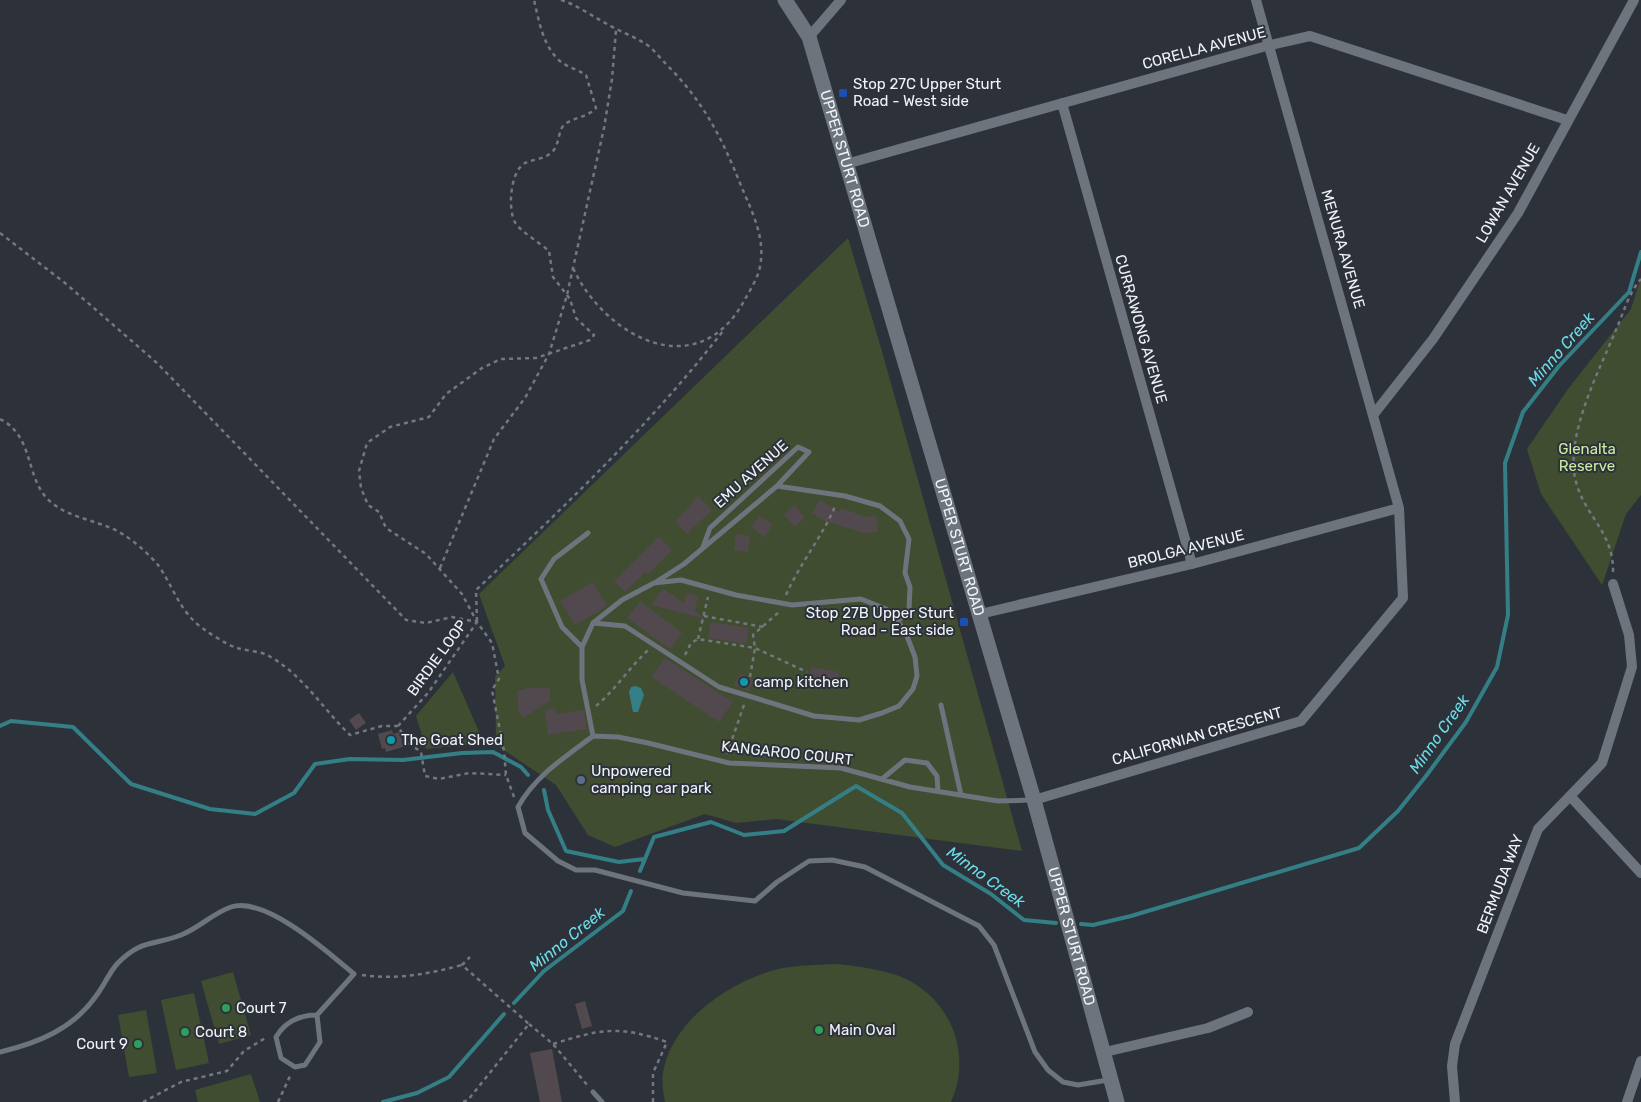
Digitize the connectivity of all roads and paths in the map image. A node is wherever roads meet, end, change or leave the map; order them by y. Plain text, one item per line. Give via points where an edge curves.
1 (534, 0) edge
2 (560, 0) edge
3 (785, 0) edge
4 (841, 0) edge
5 (1256, 0) edge
6 (1634, 0) edge
7 (616, 29) junction
8 (809, 37) junction
9 (1270, 45) junction
10 (1062, 103) junction
11 (1567, 120) junction
12 (846, 164) junction
13 (0, 233) edge
14 (573, 268) junction
15 (1641, 279) edge
16 (567, 295) junction
17 (726, 328) junction
18 (549, 354) junction
19 (1374, 414) junction
20 (0, 419) edge
21 (777, 486) junction
22 (839, 495) junction
23 (1399, 508) junction
24 (588, 533) dead end
25 (703, 547) junction
26 (1192, 564) junction
27 (440, 568) junction
28 (654, 583) junction
29 (1613, 584) joint
30 (710, 588) junction
31 (783, 603) junction
32 (980, 614) junction
33 (704, 616) junction
34 (898, 621) junction
35 (476, 622) junction
36 (593, 623) junction
37 (763, 627) junction
38 (698, 639) junction
39 (652, 645) junction
40 (582, 647) junction
41 (756, 648) junction
42 (681, 664) junction
43 (807, 672) dead end
44 (750, 677) dead end
45 (747, 696) junction
46 (941, 706) dead end
47 (588, 713) junction
48 (398, 726) junction
49 (593, 736) junction
50 (724, 762) junction
51 (506, 775) junction
52 (882, 779) junction
53 (938, 791) junction
54 (961, 795) junction
55 (1570, 797) junction
56 (1034, 800) junction
57 (518, 807) junction
58 (1641, 873) edge
59 (470, 957) dead end
60 (462, 965) junction
61 (354, 974) junction
62 (1248, 1012) dead end
63 (317, 1015) junction
64 (529, 1024) junction
65 (283, 1027) junction
66 (552, 1044) junction
67 (0, 1052) edge
68 (1105, 1052) junction
69 (1641, 1060) edge
70 (294, 1067) junction
71 (1111, 1080) junction
72 (592, 1092) joint
73 (143, 1102) edge
74 (278, 1102) edge
75 (463, 1102) edge
76 (602, 1102) edge
77 (653, 1102) edge
78 (1117, 1102) edge
79 (1455, 1102) edge
80 (1627, 1102) edge

1 - 16 path, BIRDIE LOOP via 539,27 554,54 562,63 586,75 596,108 591,114 566,123 552,152 524,164 513,183 510,197 516,224 549,251 553,277
2 - 7 path
3 - 8 main road, UPPER STURT ROAD
4 - 8 street
5 - 9 street, MENURA AVENUE
6 - 11 street, LOWAN AVENUE
7 - 14 path via 604,128
7 - 17 path via 646,43 699,101 729,155 759,228 762,252 759,272
8 - 12 main road, UPPER STURT ROAD
9 - 10 street, CORELLA AVENUE
9 - 11 street, CORELLA AVENUE via 1310,36
9 - 19 street, MENURA AVENUE
10 - 12 street, CORELLA AVENUE
10 - 26 street, CURRAWONG AVENUE
11 - 19 street, LOWAN AVENUE via 1518,213 1433,339
12 - 32 main road, UPPER STURT ROAD
13 - 35 path via 65,283 156,363 406,620 426,623 452,617
14 - 16 path
14 - 17 path via 582,287 614,322 649,343 666,347 686,345 705,341
15 - 29 path via 1629,299 1592,387 1573,458 1576,483 1606,536 1613,558
16 - 18 path
16 - 18 path, BIRDIE LOOP via 576,318 594,335 590,340
17 - 35 path via 684,382 476,590
18 - 27 path via 525,398 494,439
18 - 27 path, BIRDIE LOOP via 536,358 501,359 482,368 446,394 430,417 390,428 367,443 359,471 368,505 379,512 391,531 426,554
19 - 23 street, MENURA AVENUE
20 - 48 path via 18,435 30,455 36,485 51,503 124,535 157,564 195,623 234,647 268,655 289,670 350,735 382,726
21 - 22 lane
21 - 25 lane, EMU AVENUE
21 - 25 lane, EMU AVENUE via 809,452 798,447 770,471 710,528
22 - 31 path
22 - 34 lane via 880,506 900,521 909,539 905,573 910,588 909,610
23 - 26 street, BROLGA AVENUE
23 - 56 street, CALIFORNIAN CRESCENT via 1403,598 1301,721
24 - 40 lane via 554,559 541,579 562,627
25 - 28 lane, EMU AVENUE
26 - 32 street, BROLGA AVENUE
27 - 35 path, BIRDIE LOOP via 462,594
28 - 30 lane via 681,580
28 - 36 lane, EMU AVENUE via 622,600
29 - 55 street, BERMUDA WAY via 1629,636 1632,667 1602,763
30 - 31 lane
30 - 33 path
31 - 34 lane via 860,600 886,609
31 - 37 path via 778,615
32 - 56 main road, UPPER STURT ROAD
33 - 37 path
33 - 38 path
34 - 45 lane via 915,656 917,676 914,689 899,706 859,720 814,716
35 - 48 path, BIRDIE LOOP via 428,693
35 - 51 path via 492,644 498,679 492,690
36 - 39 lane via 625,626
36 - 40 lane
37 - 41 path via 753,635
38 - 41 path
38 - 42 path via 691,643
39 - 42 lane
39 - 47 path
40 - 47 lane via 582,680
41 - 43 path
41 - 44 path
42 - 45 lane via 719,687
45 - 50 path
46 - 54 lane
47 - 49 lane
48 - 51 path via 407,742 421,752 425,776 439,779 469,773
49 - 50 lane, KANGAROO COURT via 625,738
49 - 57 lane via 551,767 526,793
50 - 52 lane, KANGAROO COURT via 842,768
51 - 57 path
52 - 53 lane, KANGAROO COURT
52 - 53 lane via 905,760 927,764 937,776
53 - 54 lane, KANGAROO COURT
54 - 56 lane, KANGAROO COURT via 1009,801
55 - 58 street
55 - 79 street, BERMUDA WAY via 1538,829 1455,1044 1452,1066
56 - 68 main road, UPPER STURT ROAD
57 - 71 lane via 525,832 558,861 576,870 595,870 684,893 755,901 809,861 832,860 865,867 979,926 994,945 1035,1052 1048,1070 1063,1082 1078,1085
59 - 60 path
60 - 61 path via 412,977 386,979
60 - 64 path
61 - 63 lane
61 - 67 lane via 323,947 279,917 258,908 232,907 180,936 137,946 116,965 96,997 76,1020 50,1036
62 - 68 street via 1208,1028
63 - 65 lane via 304,1015
63 - 70 lane via 320,1042 305,1065
64 - 66 path
64 - 75 path via 468,1100
65 - 70 lane via 276,1037 280,1058
65 - 73 path via 244,1051 227,1070 181,1082
66 - 72 path
66 - 77 path via 611,1029 637,1032 666,1042 653,1073
68 - 71 main road, UPPER STURT ROAD
69 - 80 street
70 - 74 path
71 - 78 main road, UPPER STURT ROAD
72 - 76 lane

